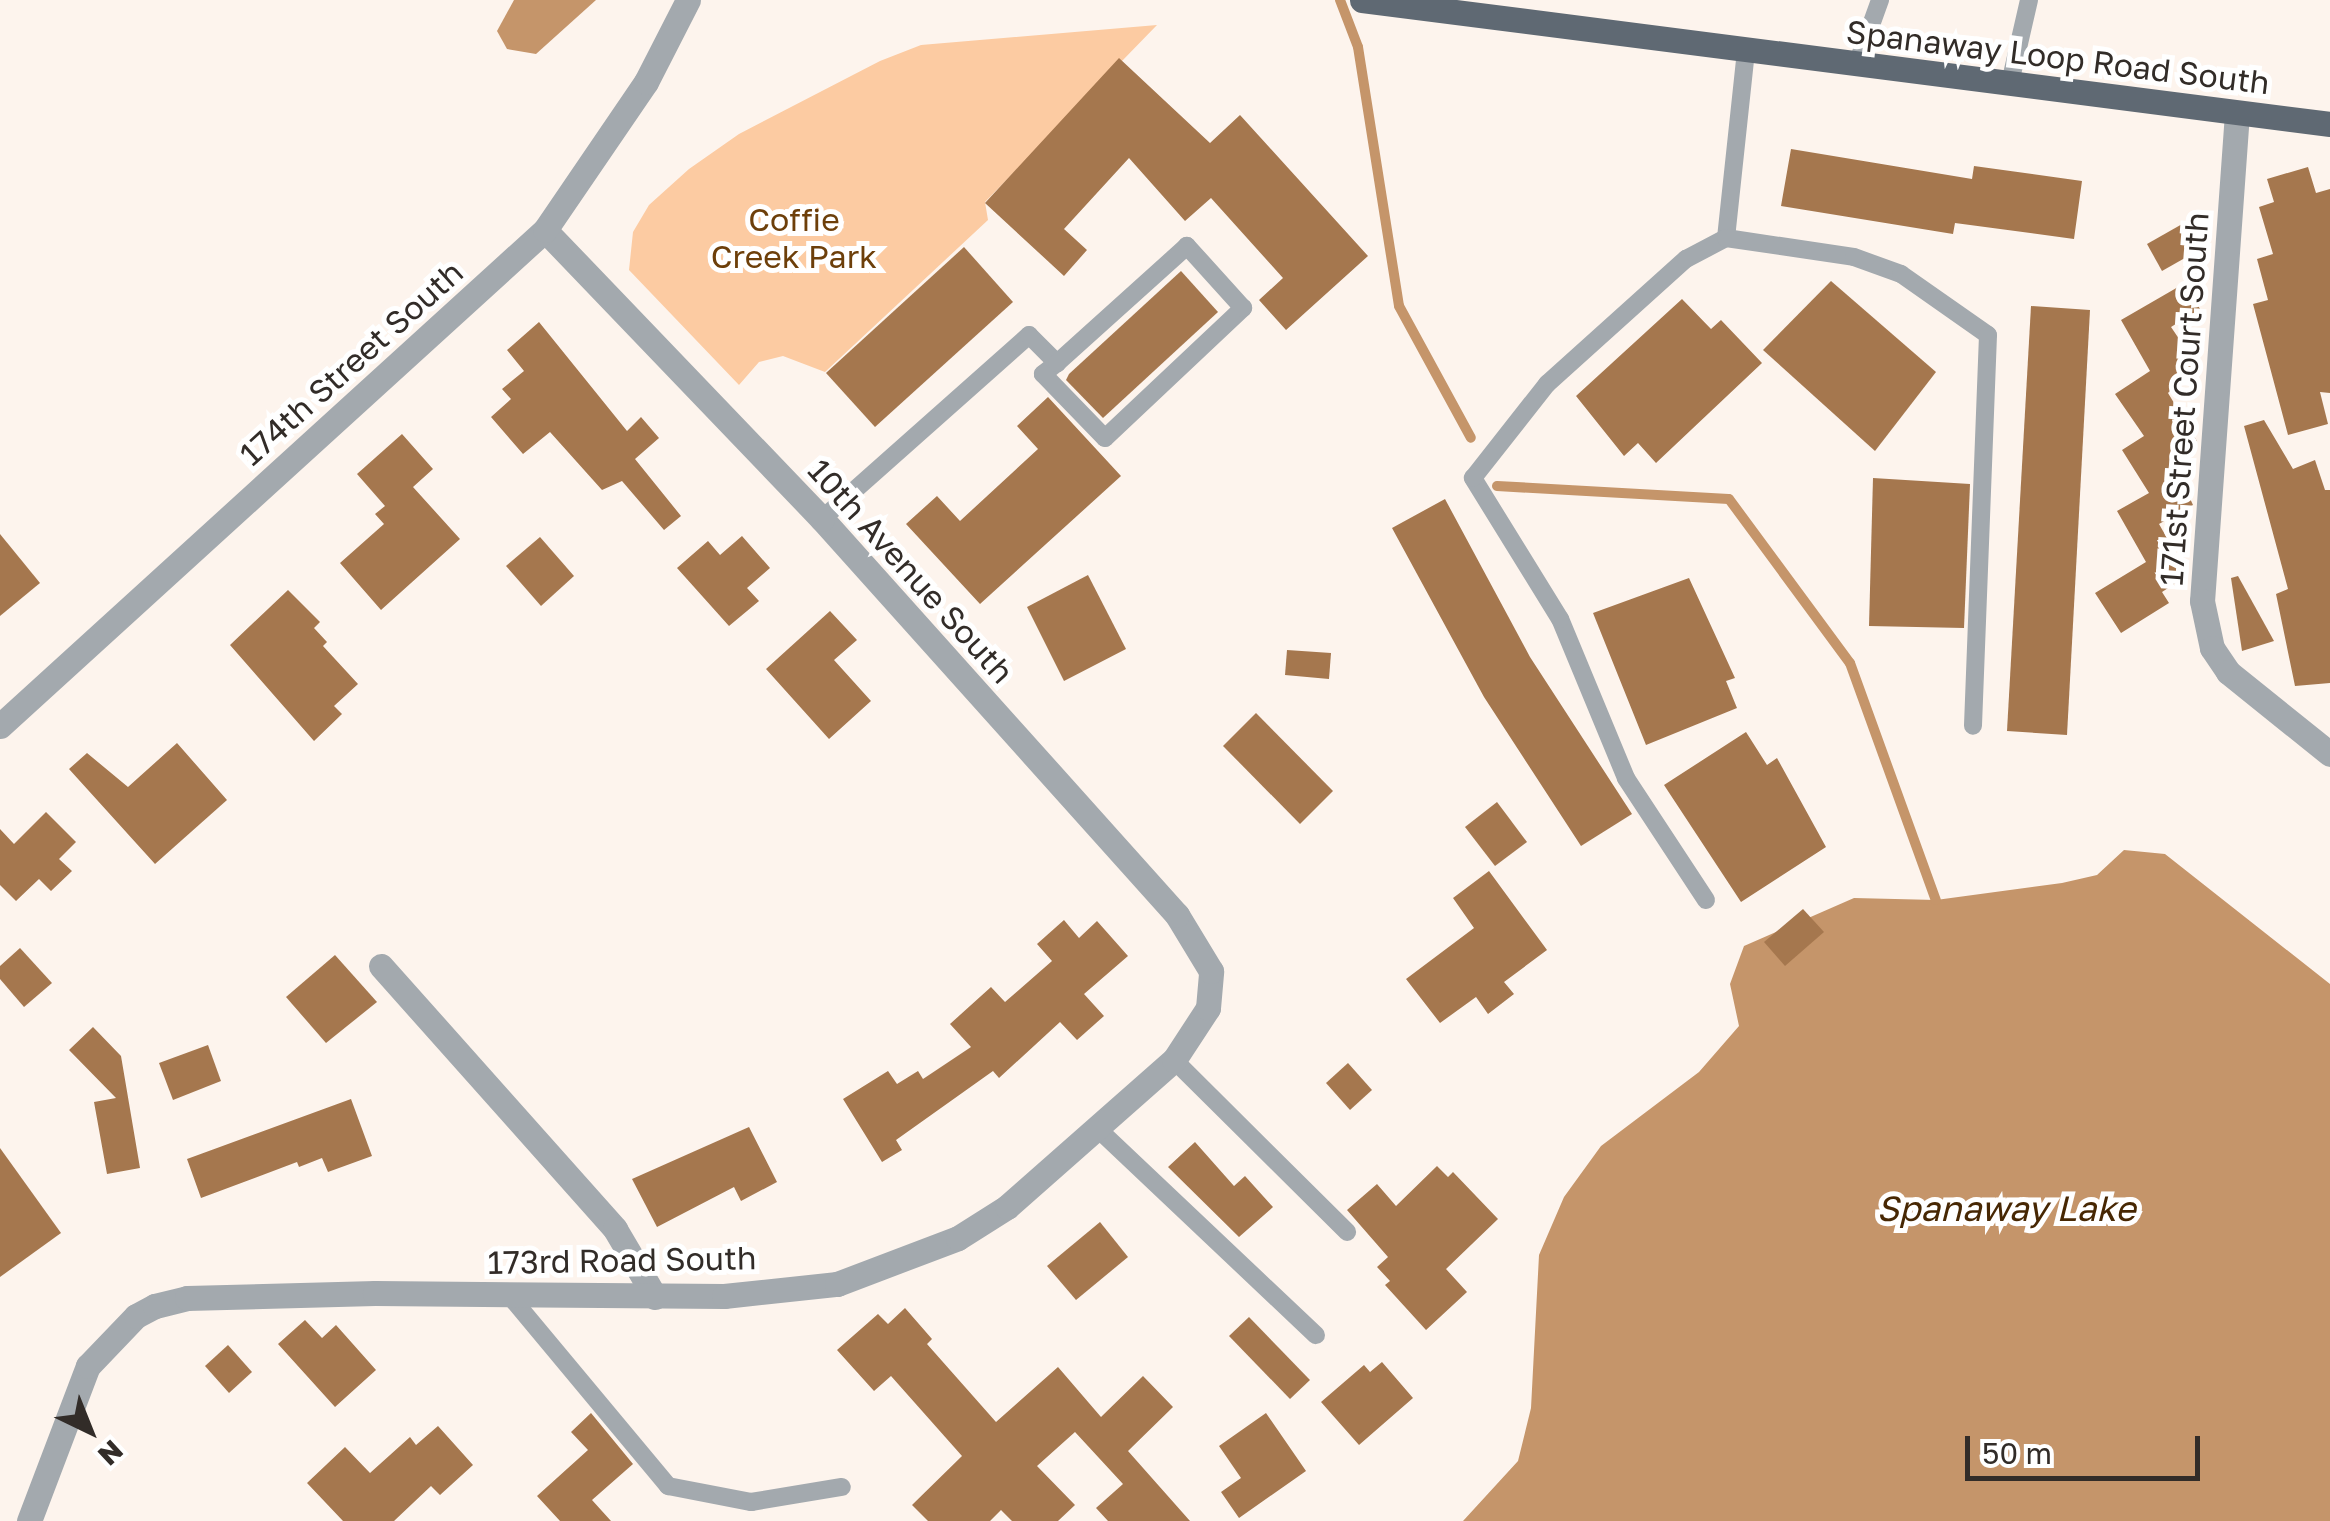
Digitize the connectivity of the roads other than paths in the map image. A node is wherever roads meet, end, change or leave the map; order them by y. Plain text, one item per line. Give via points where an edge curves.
1 (688, 0) edge
2 (1362, 0) edge
3 (1880, 0) edge
4 (2029, 0) edge
5 (1746, 52) junction
6 (1857, 64) junction
7 (2010, 83) junction
8 (2236, 112) junction
9 (2330, 124) edge
10 (545, 230) junction
11 (1726, 238) junction
12 (1057, 363) junction
13 (822, 519) junction
14 (0, 726) edge
15 (1972, 726) dead end
16 (2330, 754) edge
17 (1706, 900) dead end
18 (381, 966) dead end
19 (1211, 971) joint
20 (1174, 1060) junction
21 (1098, 1129) junction
22 (1346, 1232) dead end
23 (508, 1295) junction
24 (655, 1297) junction
25 (1316, 1335) dead end
26 (842, 1487) dead end
27 (29, 1521) edge

1 - 10 street, 174th Street South via 646,82
2 - 5 main road, Spanaway Loop Road South
3 - 6 lane
4 - 7 lane
5 - 6 main road, Spanaway Loop Road South
5 - 11 lane
6 - 7 main road, Spanaway Loop Road South
7 - 8 main road, Spanaway Loop Road South
8 - 9 main road, Spanaway Loop Road South
8 - 16 street, 171st Street Court South via 2202,601 2212,648 2228,672
10 - 13 street, 10th Avenue South
10 - 14 street, 174th Street South
11 - 15 lane via 1798,244 1870,262 1901,274 1988,334
11 - 17 lane via 1686,258 1608,325 1547,384 1473,478 1560,619 1626,778
12 - 12 lane via 1043,374 1105,438 1243,308 1187,246
12 - 13 lane via 1029,334
13 - 19 street, 10th Avenue South via 1176,914
18 - 24 street via 615,1229
19 - 20 street, 173rd Road South via 1208,1008
20 - 21 street, 173rd Road South
20 - 22 lane
21 - 24 street, 173rd Road South via 1007,1207 904,1262 837,1284
21 - 25 lane
23 - 24 street, 173rd Road South
23 - 26 lane via 668,1486 750,1502
23 - 27 street, 173rd Road South via 187,1298 155,1306 136,1316 88,1366

